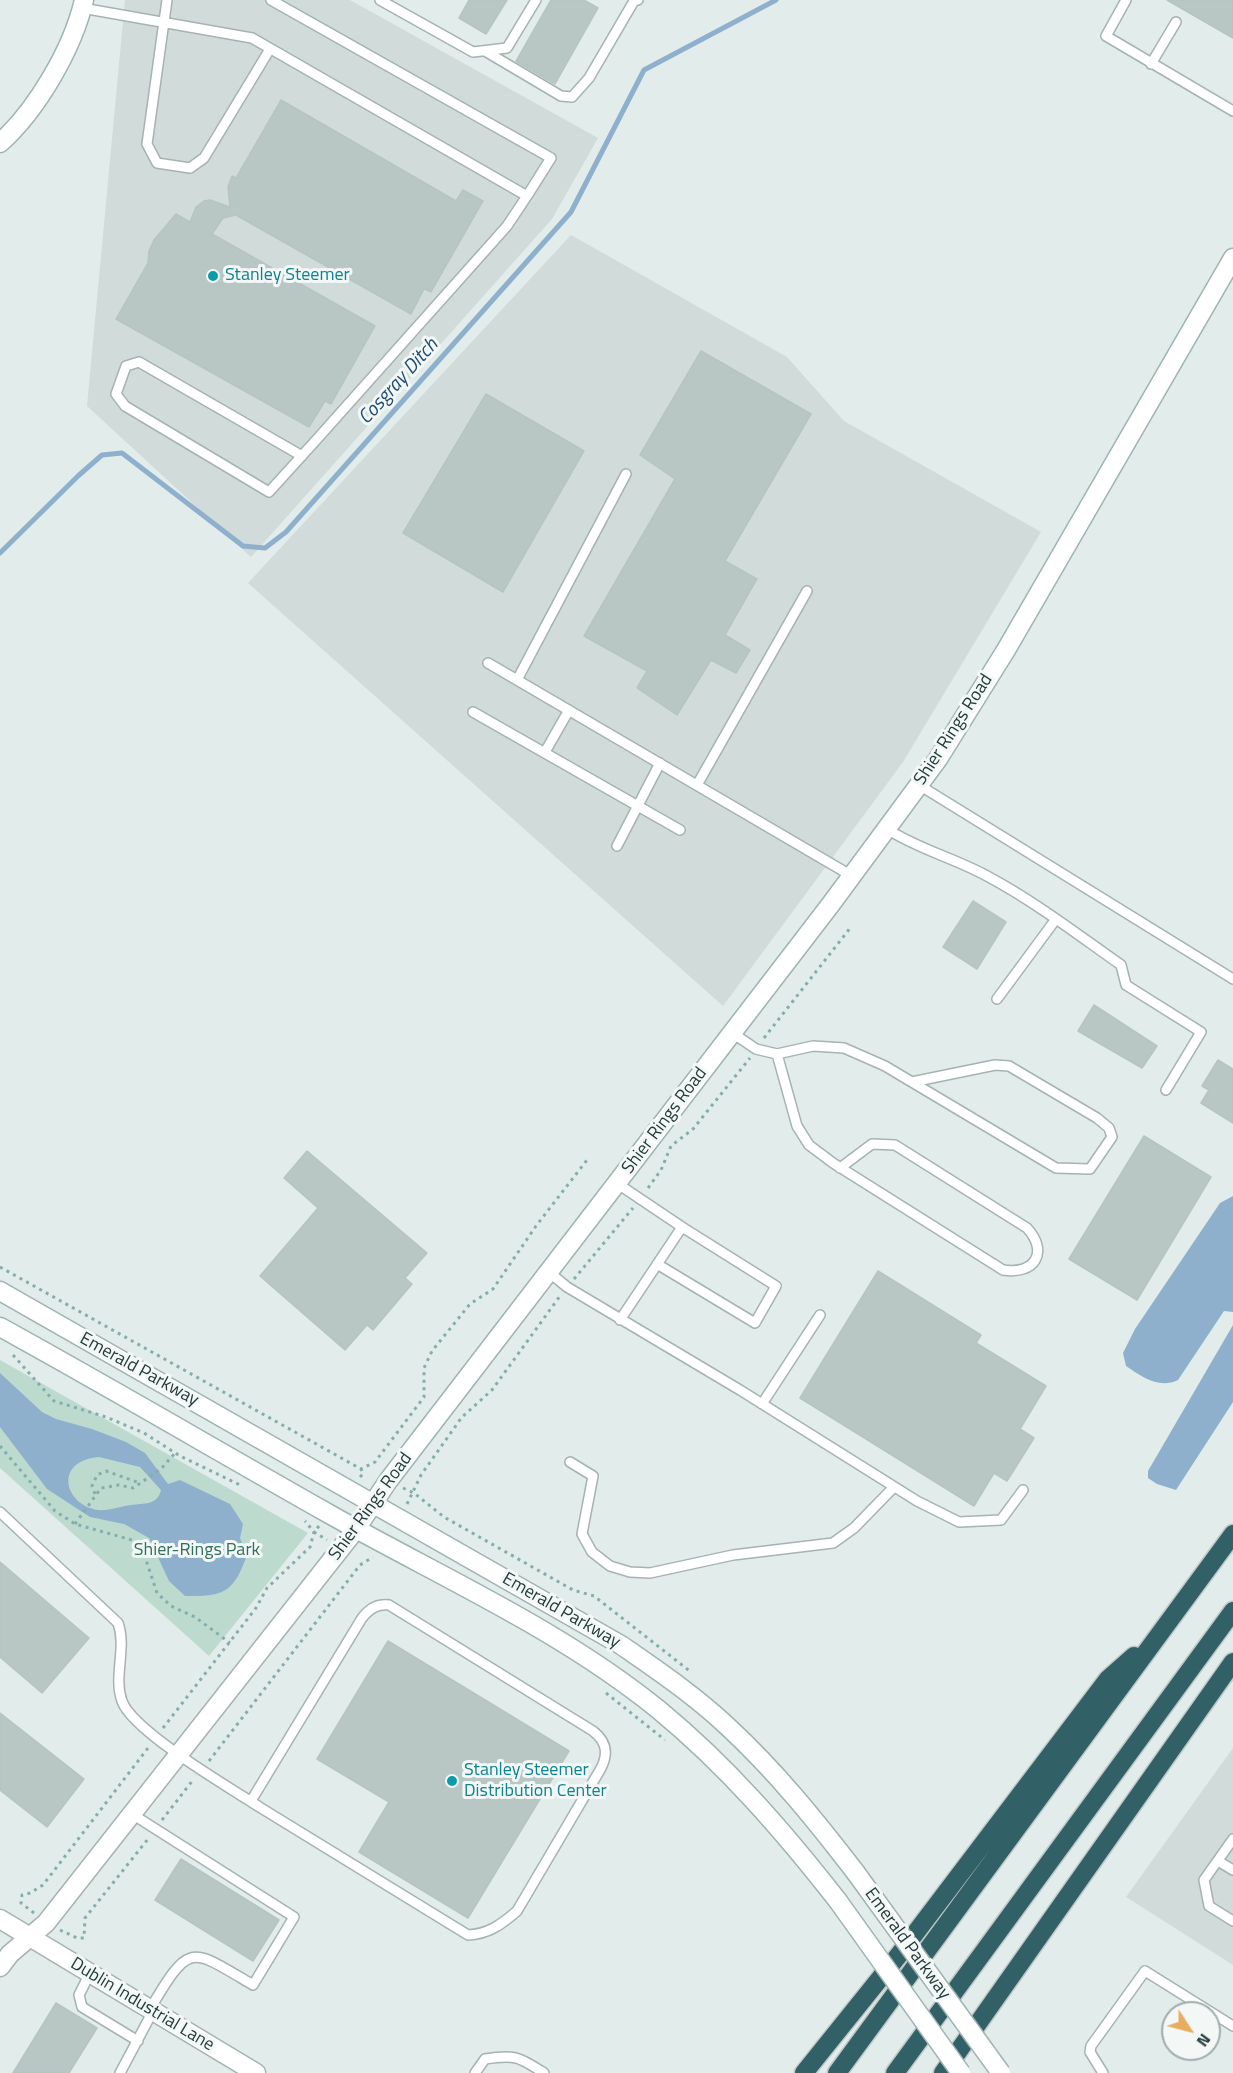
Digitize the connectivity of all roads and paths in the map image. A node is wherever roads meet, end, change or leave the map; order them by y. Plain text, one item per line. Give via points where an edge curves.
1 (167, 0) edge
2 (271, 0) edge
3 (380, 0) edge
4 (536, 0) edge
5 (635, 0) edge
6 (1126, 0) edge
7 (83, 4) edge
8 (162, 22) junction
9 (1176, 22) dead end
10 (270, 48) junction
11 (485, 51) junction
12 (1151, 64) junction
13 (1233, 111) edge
14 (0, 143) edge
15 (527, 195) junction
16 (1233, 258) edge
17 (302, 456) junction
18 (626, 474) dead end
19 (807, 591) dead end
20 (488, 663) dead end
21 (517, 680) junction
22 (569, 710) junction
23 (473, 712) dead end
24 (545, 752) junction
25 (660, 763) junction
26 (697, 785) junction
27 (919, 785) junction
28 (638, 805) junction
29 (887, 829) junction
30 (680, 831) dead end
31 (617, 846) dead end
32 (852, 876) junction
33 (1056, 919) junction
34 (1233, 979) edge
35 (996, 999) dead end
36 (731, 1032) junction
37 (777, 1054) junction
38 (912, 1082) junction
39 (1166, 1090) dead end
40 (587, 1161) dead end
41 (840, 1168) junction
42 (618, 1184) junction
43 (682, 1227) junction
44 (657, 1264) junction
45 (0, 1267) edge
46 (549, 1273) junction
47 (0, 1291) edge
48 (819, 1315) dead end
49 (620, 1320) junction
50 (0, 1327) edge
51 (11, 1353) dead end
52 (762, 1404) junction
53 (0, 1446) edge
54 (176, 1453) junction
55 (570, 1462) dead end
56 (140, 1483) junction
57 (894, 1487) junction
58 (250, 1490) dead end
59 (1023, 1490) dead end
60 (95, 1494) junction
61 (373, 1502) junction
62 (0, 1512) edge
63 (299, 1514) dead end
64 (75, 1524) junction
65 (356, 1529) junction
66 (1233, 1534) edge
67 (381, 1561) dead end
68 (1233, 1611) edge
69 (1160, 1633) junction
70 (230, 1643) junction
71 (1233, 1662) edge
72 (605, 1693) dead end
73 (157, 1737) junction
74 (670, 1744) dead end
75 (179, 1754) junction
76 (202, 1769) junction
77 (251, 1801) junction
78 (132, 1814) junction
79 (155, 1829) junction
80 (1233, 1839) edge
81 (1218, 1861) junction
82 (1233, 1870) edge
83 (21, 1903) dead end
84 (0, 1918) edge
85 (1233, 1921) edge
86 (29, 1936) junction
87 (84, 1938) dead end
88 (0, 1967) edge
89 (90, 1973) junction
90 (152, 2010) junction
91 (1233, 2026) edge
92 (138, 2041) junction
93 (235, 2068) edge
94 (120, 2073) edge
95 (256, 2073) edge
96 (475, 2073) edge
97 (544, 2073) edge
98 (804, 2073) edge
99 (837, 2073) edge
100 (895, 2073) edge
101 (943, 2073) edge
102 (961, 2073) edge
103 (1001, 2073) edge
104 (1103, 2073) edge

1 - 8 lane
2 - 15 lane via 551,158
3 - 11 lane via 473,52
4 - 11 lane via 507,48
5 - 11 lane via 589,78 572,97 561,96
6 - 12 lane via 1106,36
7 - 8 lane
7 - 14 main road via 61,60 36,102
8 - 10 lane via 235,33
8 - 10 lane via 147,144 157,163 190,168 204,158
9 - 12 lane
10 - 15 lane
12 - 13 lane
15 - 17 lane via 507,226
16 - 27 main road, Shier Rings Road via 1006,650
17 - 17 lane via 269,492 125,406 116,394 126,366 139,362
18 - 21 lane
19 - 26 lane
20 - 21 lane
21 - 22 lane
22 - 24 lane
22 - 25 lane
23 - 24 lane
24 - 28 lane
25 - 26 lane
25 - 28 lane
26 - 32 lane
27 - 29 main road, Shier Rings Road
27 - 34 lane
28 - 30 lane
28 - 31 lane
29 - 32 main road, Shier Rings Road
29 - 33 lane via 986,875
32 - 36 main road, Shier Rings Road
33 - 35 lane
33 - 39 lane via 1121,965 1126,985 1201,1032
36 - 37 lane via 756,1049
36 - 42 main road, Shier Rings Road
37 - 38 lane via 813,1046 844,1048
37 - 41 lane via 797,1125 809,1145
38 - 38 lane via 1056,1168 1090,1169 1112,1137 1109,1128 1097,1118 1009,1066 995,1065
40 - 45 path via 494,1289 470,1304 432,1351 424,1368 424,1397 375,1462 361,1469
41 - 41 lane via 1004,1270 1018,1272 1029,1268 1035,1259 1036,1238 1027,1228 895,1145 872,1144
42 - 43 lane
42 - 46 main road, Shier Rings Road
43 - 44 lane
43 - 44 lane via 776,1286 755,1323
44 - 49 lane
46 - 49 lane
46 - 61 main road, Shier Rings Road
47 - 61 main road, Emerald Parkway
48 - 52 lane
49 - 52 lane
50 - 65 main road, Emerald Parkway
51 - 54 path via 54,1401 144,1433
52 - 57 lane
53 - 64 path via 56,1511
54 - 56 path
54 - 58 path
55 - 57 lane via 592,1476 582,1534 592,1552 610,1566 630,1572 650,1573 733,1555 833,1544
56 - 60 path via 133,1488 101,1488
56 - 60 path via 106,1472 97,1475 92,1486
57 - 59 lane via 959,1522 1001,1520
60 - 64 path
61 - 65 main road, Shier Rings Road
61 - 103 main road, Emerald Parkway, bridge via 621,1645 726,1725 805,1807
62 - 73 lane via 118,1623 123,1637 122,1701 133,1718
63 - 70 path via 314,1532 310,1546 267,1588
64 - 70 path via 132,1540 143,1551 157,1593
65 - 75 main road, Shier Rings Road
65 - 102 main road, Emerald Parkway, bridge via 560,1642 657,1708 704,1749 784,1833 838,1901
66 - 69 highway
67 - 76 path via 372,1556 360,1565
68 - 100 highway
69 - 98 highway via 1108,1679
69 - 99 highway
70 - 73 path
71 - 101 highway
72 - 74 path
73 - 75 lane
73 - 83 path via 43,1885 22,1894
75 - 76 lane
75 - 78 main road, Shier Rings Road
76 - 77 lane
76 - 79 path
77 - 77 lane via 362,1618 380,1604 389,1605 592,1731 603,1739 606,1749 600,1770 517,1911 483,1934 468,1935
78 - 79 lane
78 - 86 main road, Shier Rings Road via 46,1923
79 - 87 path via 85,1918
79 - 90 lane via 294,1917 253,1985 212,1960 193,1957 174,1969
80 - 81 lane
81 - 82 lane
81 - 85 lane via 1204,1881 1209,1906
84 - 86 main road, Dublin Industrial Lane
86 - 88 main road, Shier Rings Road
86 - 89 main road, Dublin Industrial Lane
89 - 90 main road, Dublin Industrial Lane
89 - 92 lane via 79,1995 82,2007
90 - 92 lane
90 - 93 main road, Dublin Industrial Lane
91 - 104 lane via 1145,1971 1091,2046 1090,2052
92 - 94 lane
93 - 95 main road, Dublin Industrial Lane
96 - 97 lane via 485,2059 502,2056 519,2057

